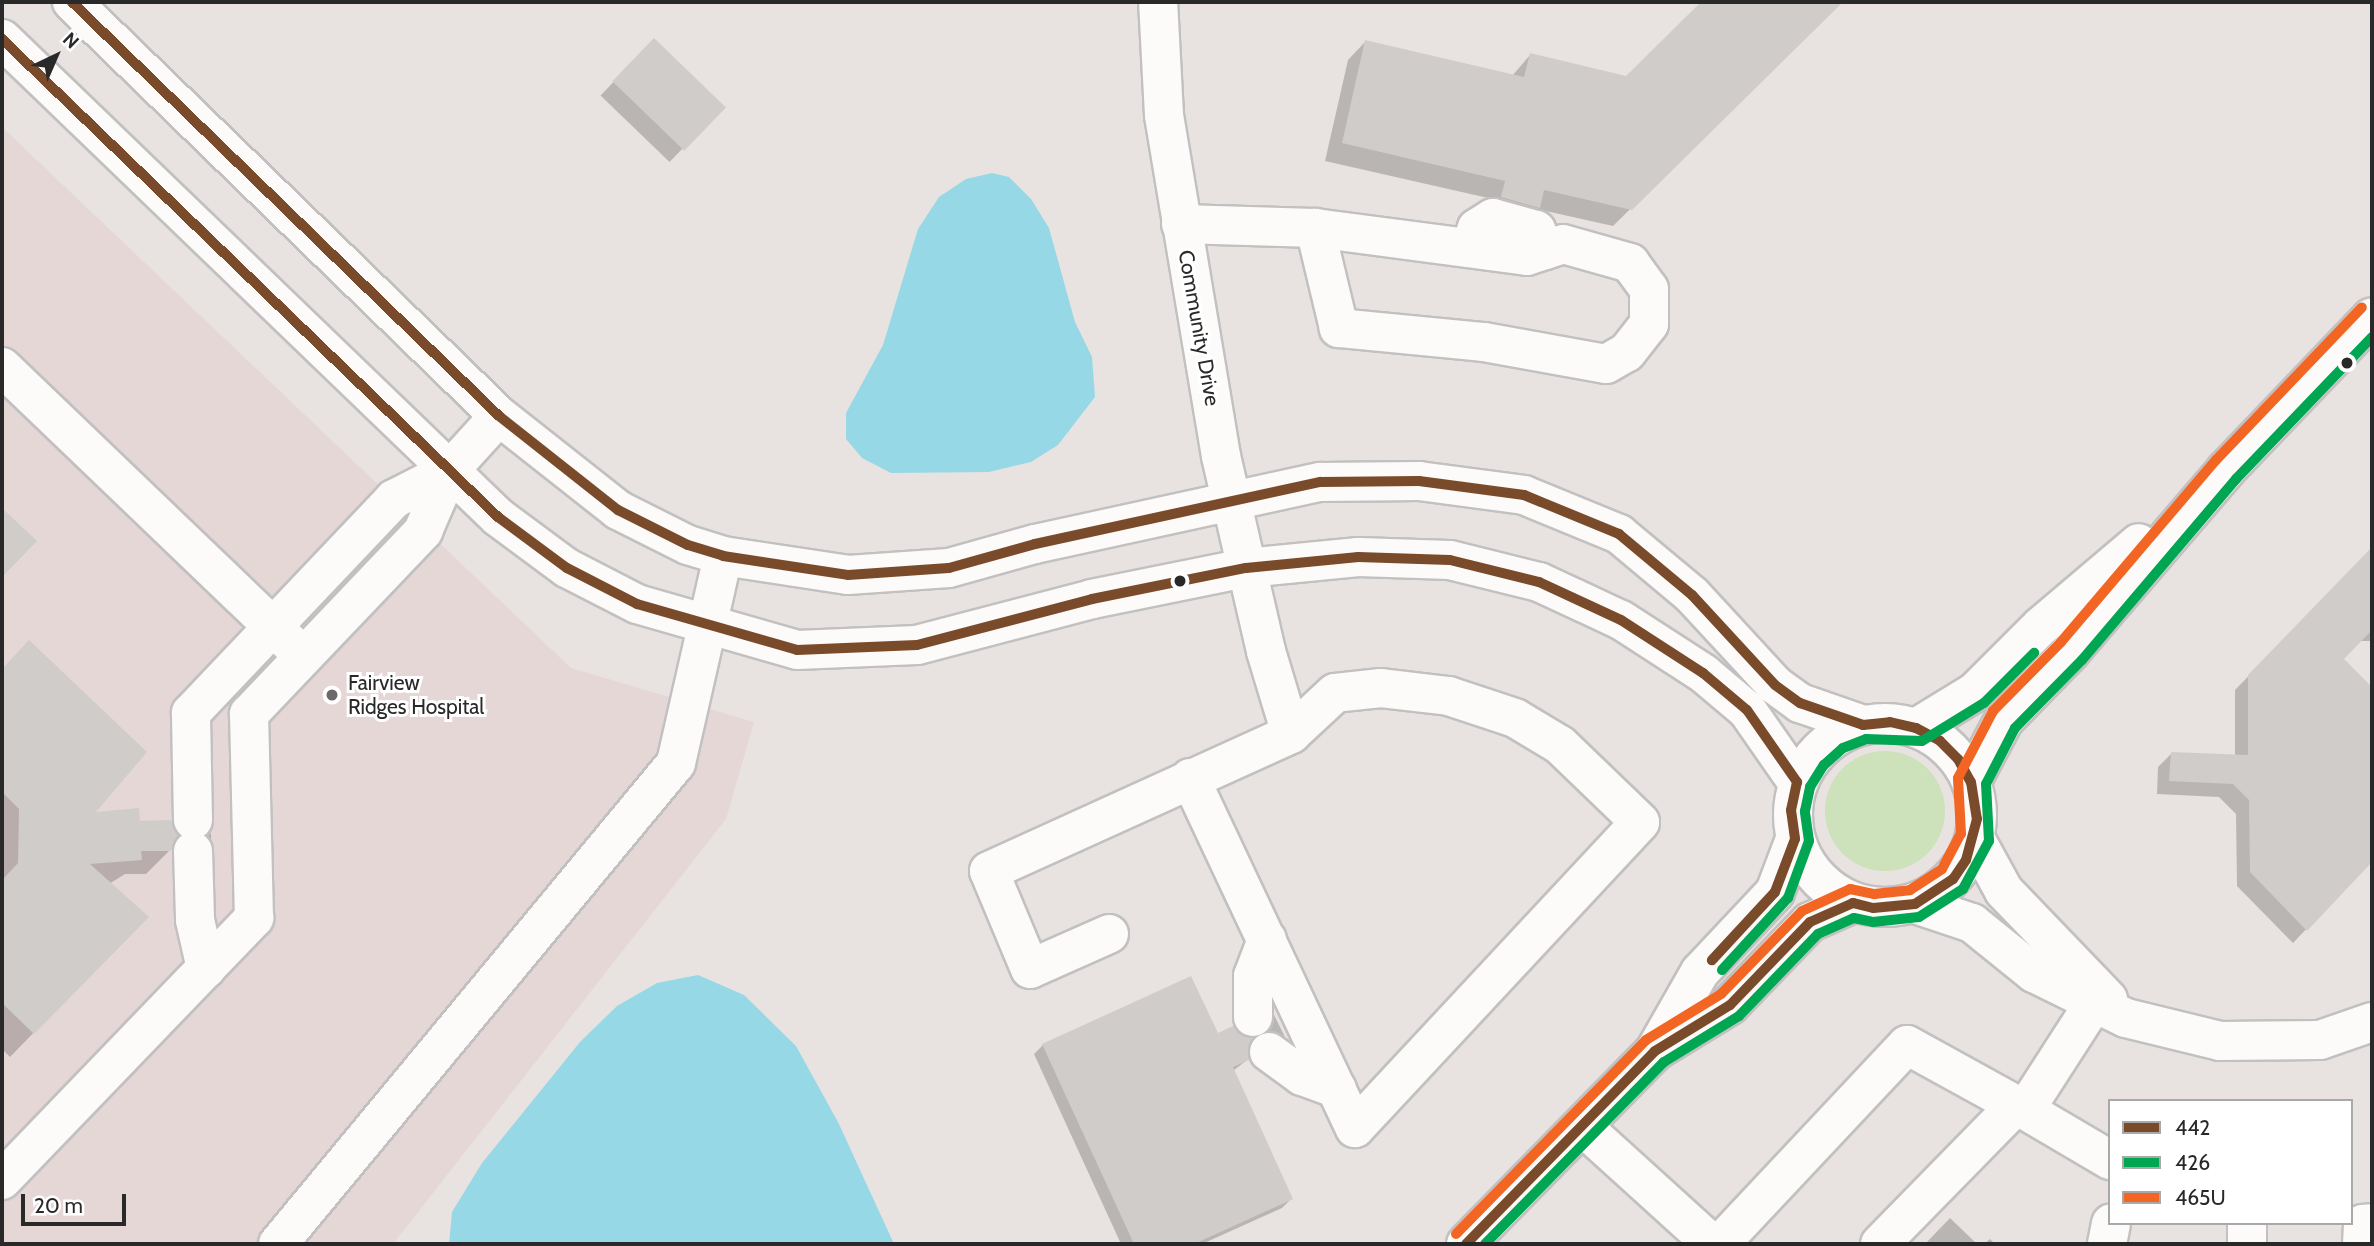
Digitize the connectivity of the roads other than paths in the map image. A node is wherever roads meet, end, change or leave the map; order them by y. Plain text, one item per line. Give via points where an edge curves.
1 (72, 2) edge
2 (1158, 2) edge
3 (2, 39) edge
4 (1181, 224) junction
5 (1315, 228) junction
6 (2372, 317) edge
7 (2, 367) edge
8 (499, 416) junction
9 (2226, 470) junction
10 (449, 471) junction
11 (1231, 501) junction
12 (723, 556) junction
13 (1246, 568) junction
14 (273, 626) junction
15 (704, 627) junction
16 (305, 657) junction
17 (1863, 724) junction
18 (1916, 728) junction
19 (1291, 734) junction
20 (1190, 778) junction
21 (1797, 782) junction
22 (1971, 782) junction
23 (1975, 838) junction
24 (1795, 839) junction
25 (1853, 903) junction
26 (1914, 904) junction
27 (1109, 934) dead end
28 (1267, 940) junction
29 (206, 968) junction
30 (2110, 1010) junction
31 (1253, 1017) dead end
32 (2372, 1021) edge
33 (1655, 1051) junction
34 (1269, 1052) dead end
35 (1338, 1089) junction
36 (2021, 1107) junction
37 (1582, 1126) junction
38 (2108, 1159) edge
39 (2, 1180) edge
40 (2372, 1223) edge
41 (2110, 1225) edge
42 (2247, 1225) edge
43 (278, 1244) edge
44 (1466, 1244) edge
45 (1712, 1244) edge
46 (1720, 1244) edge
47 (1880, 1244) edge
48 (2107, 1244) edge
49 (2247, 1244) edge
50 (2362, 1244) edge

1 - 8 street
2 - 4 street, Community Drive via 1164,116
3 - 10 street
4 - 5 street
4 - 11 street, Community Drive
5 - 5 street via 1339,328 1484,342 1605,364 1627,352 1649,324 1649,289 1630,263 1563,244 1527,256
6 - 9 street
7 - 14 street
8 - 10 street
8 - 12 street via 618,510 688,545
9 - 18 street via 2041,626 1975,692
9 - 22 street via 2071,651 2004,720
10 - 14 street via 394,499
10 - 15 street via 498,517 567,568 637,604
10 - 16 street via 423,531
11 - 12 street via 949,568 848,575
11 - 13 street, Community Drive
11 - 17 street via 1320,482 1419,481 1524,495 1619,534 1692,595 1774,685 1800,703
12 - 15 street
13 - 15 street via 1092,599 917,645 797,650
13 - 19 street, Community Drive
13 - 21 street via 1358,557 1450,560 1539,582 1621,620 1703,673 1753,716
14 - 16 street
14 - 29 street via 191,713 195,920
15 - 43 street via 676,763
16 - 29 street via 249,714 254,918
17 - 18 street via 1890,722
17 - 21 street via 1835,736 1813,756
18 - 22 street via 1958,759
19 - 20 street
19 - 35 street via 1335,693 1381,688 1449,696 1515,718 1560,745 1640,822 1355,1128
20 - 27 street via 989,871 1030,969
20 - 28 street
21 - 24 street via 1791,810
22 - 23 street via 1976,800
23 - 26 street via 1953,879
23 - 30 street via 2004,891
24 - 25 street via 1816,878
24 - 33 street via 1775,892 1700,972
25 - 26 street via 1873,908
25 - 33 street via 1810,922 1730,1005
26 - 30 street via 1972,923 2034,973
28 - 31 street via 1252,975
28 - 35 street
29 - 39 street
30 - 32 street via 2220,1041 2320,1040
30 - 36 street
33 - 37 street
34 - 35 street via 1302,1076
36 - 38 street
36 - 46 street via 1907,1045
36 - 47 street
37 - 44 street
37 - 45 street
40 - 50 street via 2363,1223
41 - 48 street
42 - 49 street

